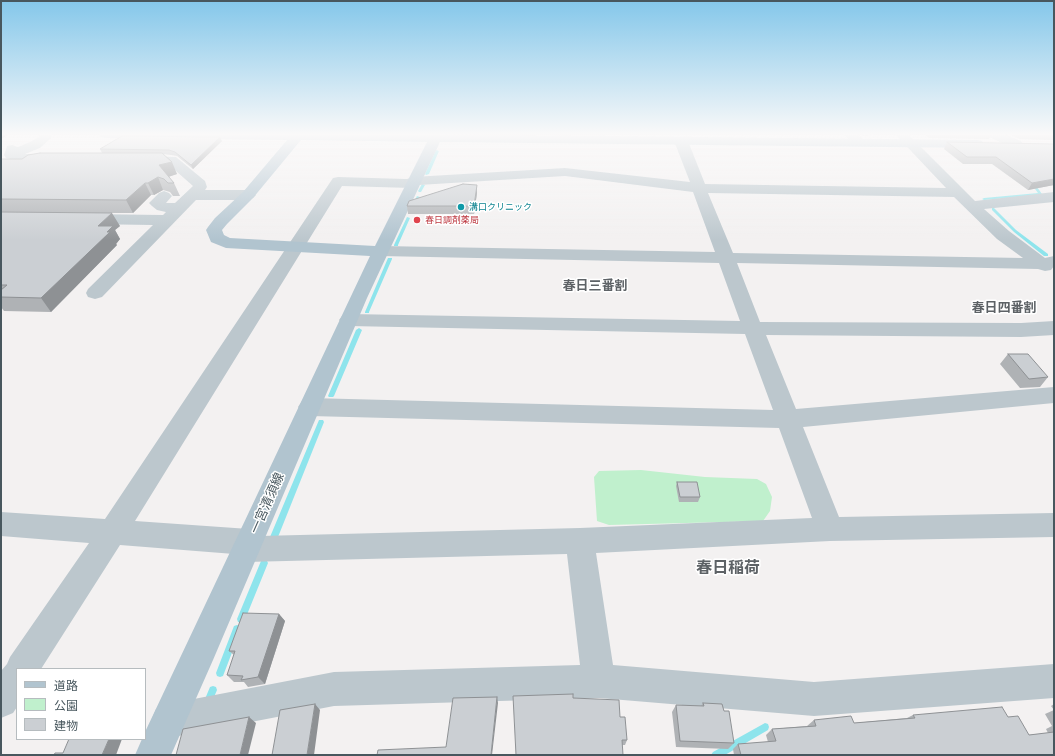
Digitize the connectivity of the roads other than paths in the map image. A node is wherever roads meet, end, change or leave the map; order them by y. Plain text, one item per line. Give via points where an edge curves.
1 (183, 169) edge
2 (270, 169) edge
3 (423, 169) edge
4 (693, 169) edge
5 (936, 169) edge
6 (194, 178) junction
7 (413, 183) junction
8 (700, 188) junction
9 (958, 192) junction
10 (192, 194) junction
11 (248, 195) junction
12 (1054, 197) edge
13 (971, 206) junction
14 (179, 208) junction
15 (74, 219) edge
16 (167, 220) junction
17 (297, 247) junction
18 (381, 251) junction
19 (726, 257) junction
20 (1050, 266) edge
21 (95, 293) dead end
22 (349, 320) junction
23 (753, 328) junction
24 (1054, 328) edge
25 (1054, 395) edge
26 (310, 406) junction
27 (788, 419) junction
28 (1, 524) edge
29 (1054, 525) edge
30 (830, 529) junction
31 (112, 533) junction
32 (580, 541) junction
33 (247, 546) junction
34 (23, 668) edge
35 (16, 678) edge
36 (599, 681) junction
37 (1054, 681) edge
38 (1, 701) edge
39 (168, 721) junction
40 (153, 755) edge

1 - 6 street
2 - 11 main road
3 - 7 main road, 一宮清須線
4 - 8 street
5 - 9 street
6 - 10 street via 200,187
6 - 14 street via 170,190 157,203 162,207
7 - 8 street via 565,172
7 - 17 street via 338,181
7 - 18 main road, 一宮清須線
8 - 9 street
8 - 19 street
9 - 13 street
10 - 11 street
10 - 14 street
11 - 17 main road via 214,230 217,238 226,243
12 - 13 street
13 - 20 street via 1003,235
14 - 16 street
15 - 16 street
16 - 21 street
17 - 18 main road
17 - 31 street
18 - 19 street
18 - 22 main road, 一宮清須線
19 - 20 street
19 - 23 street
22 - 23 street
22 - 26 main road, 一宮清須線
23 - 24 street
23 - 27 street
25 - 27 street
26 - 27 street
26 - 33 main road, 一宮清須線
27 - 30 street
28 - 31 street
29 - 30 street
30 - 32 street
31 - 33 street
31 - 34 street
32 - 33 street
32 - 36 street
33 - 39 main road, 一宮清須線
35 - 38 street
36 - 37 street via 814,699
36 - 39 street via 334,689
39 - 40 main road, 一宮清須線

